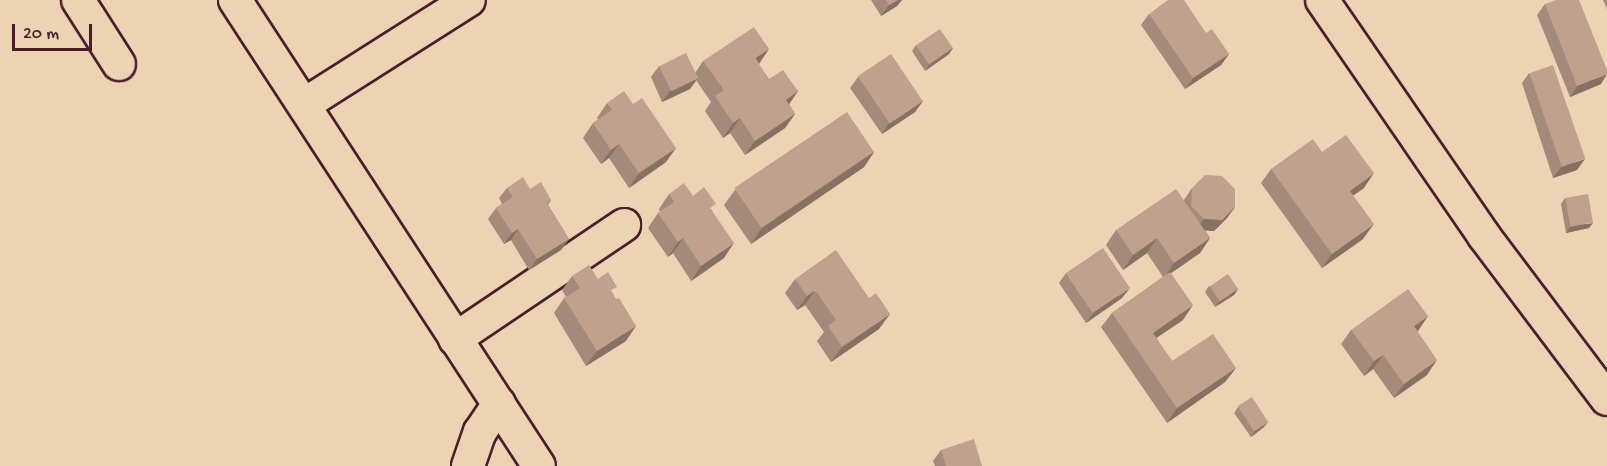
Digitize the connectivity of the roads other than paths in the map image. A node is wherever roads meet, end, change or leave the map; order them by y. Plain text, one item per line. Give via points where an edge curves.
1 (78, 0) edge
2 (235, 0) edge
3 (469, 0) edge
4 (1322, 0) edge
5 (119, 64) dead end
6 (305, 104) junction
7 (624, 225) dead end
8 (456, 339) junction
9 (1607, 399) edge
10 (498, 405) junction
11 (468, 466) edge
12 (539, 466) edge

1 - 5 street
2 - 6 street
3 - 6 street
4 - 9 street via 1484,236
6 - 8 street
7 - 8 street
8 - 10 street
10 - 11 street via 480,432
10 - 12 street

